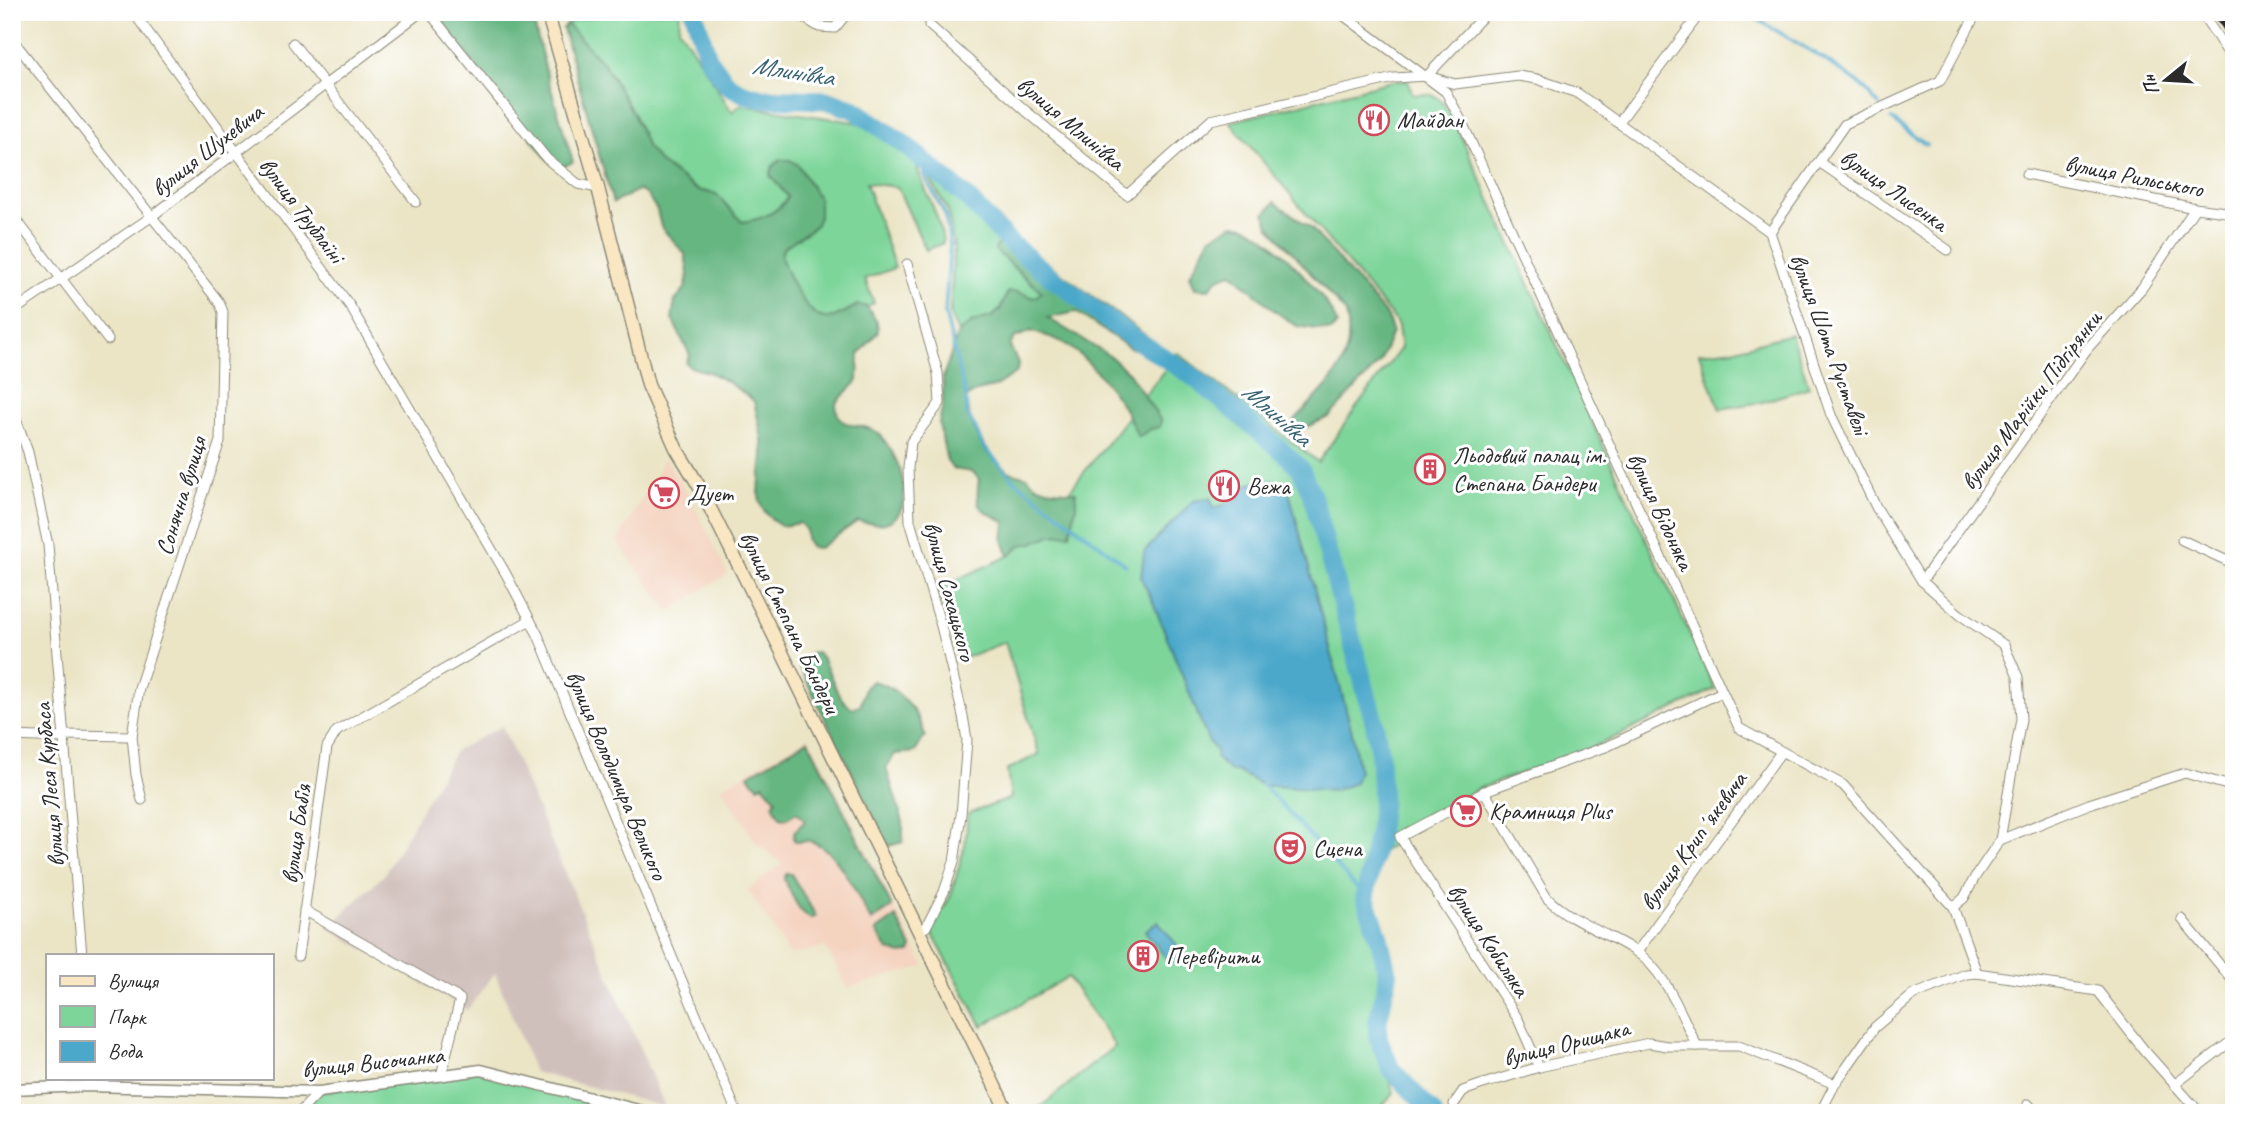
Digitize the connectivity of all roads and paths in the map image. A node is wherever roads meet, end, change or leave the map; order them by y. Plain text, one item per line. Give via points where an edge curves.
1 (133, 12) edge
2 (421, 12) edge
3 (429, 12) edge
4 (547, 12) edge
5 (795, 12) edge
6 (848, 12) edge
7 (1339, 12) edge
8 (1701, 12) edge
9 (1977, 12) edge
10 (2201, 12) edge
11 (1486, 13) edge
12 (929, 25) dead end
13 (12, 39) edge
14 (293, 43) dead end
15 (2234, 62) edge
16 (1427, 76) junction
17 (324, 84) junction
18 (1619, 122) junction
19 (235, 153) junction
20 (1819, 162) junction
21 (2026, 174) dead end
22 (598, 188) junction
23 (416, 202) dead end
24 (2195, 208) junction
25 (2234, 213) edge
26 (12, 214) edge
27 (151, 217) junction
28 (1770, 232) junction
29 (1948, 250) dead end
30 (907, 264) dead end
31 (63, 278) junction
32 (12, 313) edge
33 (108, 340) dead end
34 (12, 408) edge
35 (441, 461) joint
36 (2182, 540) dead end
37 (2234, 564) edge
38 (1922, 581) junction
39 (530, 620) junction
40 (1722, 692) junction
41 (12, 736) edge
42 (64, 736) junction
43 (132, 736) junction
44 (1781, 752) junction
45 (2234, 787) edge
46 (1484, 791) junction
47 (142, 800) dead end
48 (2000, 840) junction
49 (1953, 907) junction
50 (304, 910) junction
51 (2182, 919) dead end
52 (919, 930) junction
53 (1637, 952) junction
54 (82, 954) edge
55 (298, 956) dead end
56 (1977, 973) junction
57 (2234, 982) edge
58 (2234, 1039) edge
59 (1697, 1046) junction
60 (1539, 1067) junction
61 (441, 1076) junction
62 (88, 1082) edge
63 (1835, 1084) junction
64 (2174, 1085) junction
65 (12, 1089) edge
66 (320, 1092) junction
67 (1454, 1104) dead end
68 (2028, 1104) dead end
69 (299, 1113) edge
70 (650, 1113) edge
71 (737, 1113) edge
72 (1008, 1113) edge
73 (1820, 1113) edge
74 (2036, 1113) edge
75 (2200, 1113) edge

1 - 19 street, вулиця Трублаїні
2 - 17 street, вулиця Шухевича
3 - 22 street via 547,159 578,184
4 - 22 main road, вулиця Степана Бандери
5 - 6 street via 819,27 835,28
7 - 16 street
8 - 18 street
9 - 20 street via 1940,81 1845,124
10 - 15 street
11 - 16 street
12 - 16 street, вулиця Млинівка via 1127,195 1211,120 1394,78
13 - 27 street, Сонячна вулиця
14 - 17 street
16 - 18 street, вулиця Шота Руставелі via 1455,84 1518,76 1536,79 1577,93
16 - 40 street, вулиця Відоняка via 1446,92 1461,120
17 - 19 street, вулиця Шухевича
17 - 23 street
18 - 28 street, вулиця Шота Руставелі
19 - 27 street, вулиця Шухевича
19 - 35 street, вулиця Трублаїні via 350,306
20 - 28 street
20 - 29 street, вулиця Лисенка
21 - 24 street, вулиця Рильського
22 - 52 main road, вулиця Степана Бандери via 648,385
24 - 25 street, вулиця Рильського
24 - 38 street, вулиця Марійки Підгірянки via 2142,288 2087,349
26 - 31 street
27 - 31 street, вулиця Шухевича
27 - 43 street, Сонячна вулиця via 219,302 223,377 220,441 139,688
28 - 38 street, вулиця Шота Руставелі via 1831,415 1877,507
30 - 52 street, вулиця Сохацького via 938,373 940,403 911,442 910,521 941,626 967,740 954,862 926,927
31 - 32 street, вулиця Шухевича
31 - 33 street
34 - 42 street, вулиця Леся Курбаса via 28,452 48,545
35 - 39 street, вулиця Володимира Великого
36 - 37 street
38 - 48 street, вулиця Шота Руставелі via 2004,645 2018,677 2021,719
39 - 50 street, вулиця Бабія via 332,737
39 - 71 street, вулиця Володимира Великого
40 - 44 street, вулиця Відоняка via 1739,728
40 - 46 street via 1608,746
41 - 42 street
42 - 43 street
42 - 54 street, вулиця Леся Курбаса
43 - 47 street, Сонячна вулиця
44 - 49 street, вулиця Відоняка via 1843,785
44 - 53 street, вулиця Крипʼякевича
45 - 48 street via 2185,774 2089,804
46 - 53 street via 1547,898 1561,912
46 - 60 street, вулиця Кобиляка via 1400,837 1518,1019
48 - 49 street, вулиця Шота Руставелі via 1964,898
49 - 56 street, вулиця Відоняка
50 - 55 street
50 - 61 street, вулиця Бабія via 460,999
51 - 57 street
52 - 72 main road, вулиця Степана Бандери
53 - 59 street via 1669,990
56 - 63 street via 1913,995 1875,1027
56 - 64 street via 2098,991
58 - 64 street
59 - 60 street, вулиця Орищака via 1649,1043
59 - 63 street, вулиця Орищака via 1739,1046
60 - 67 street, вулиця Орищака via 1462,1091
61 - 66 street, вулиця Височанка
61 - 70 street, вулиця Височанка via 481,1070
62 - 65 street, вулиця Височанка
62 - 66 street, вулиця Височанка
63 - 73 street
64 - 75 street
66 - 69 street
68 - 74 street

